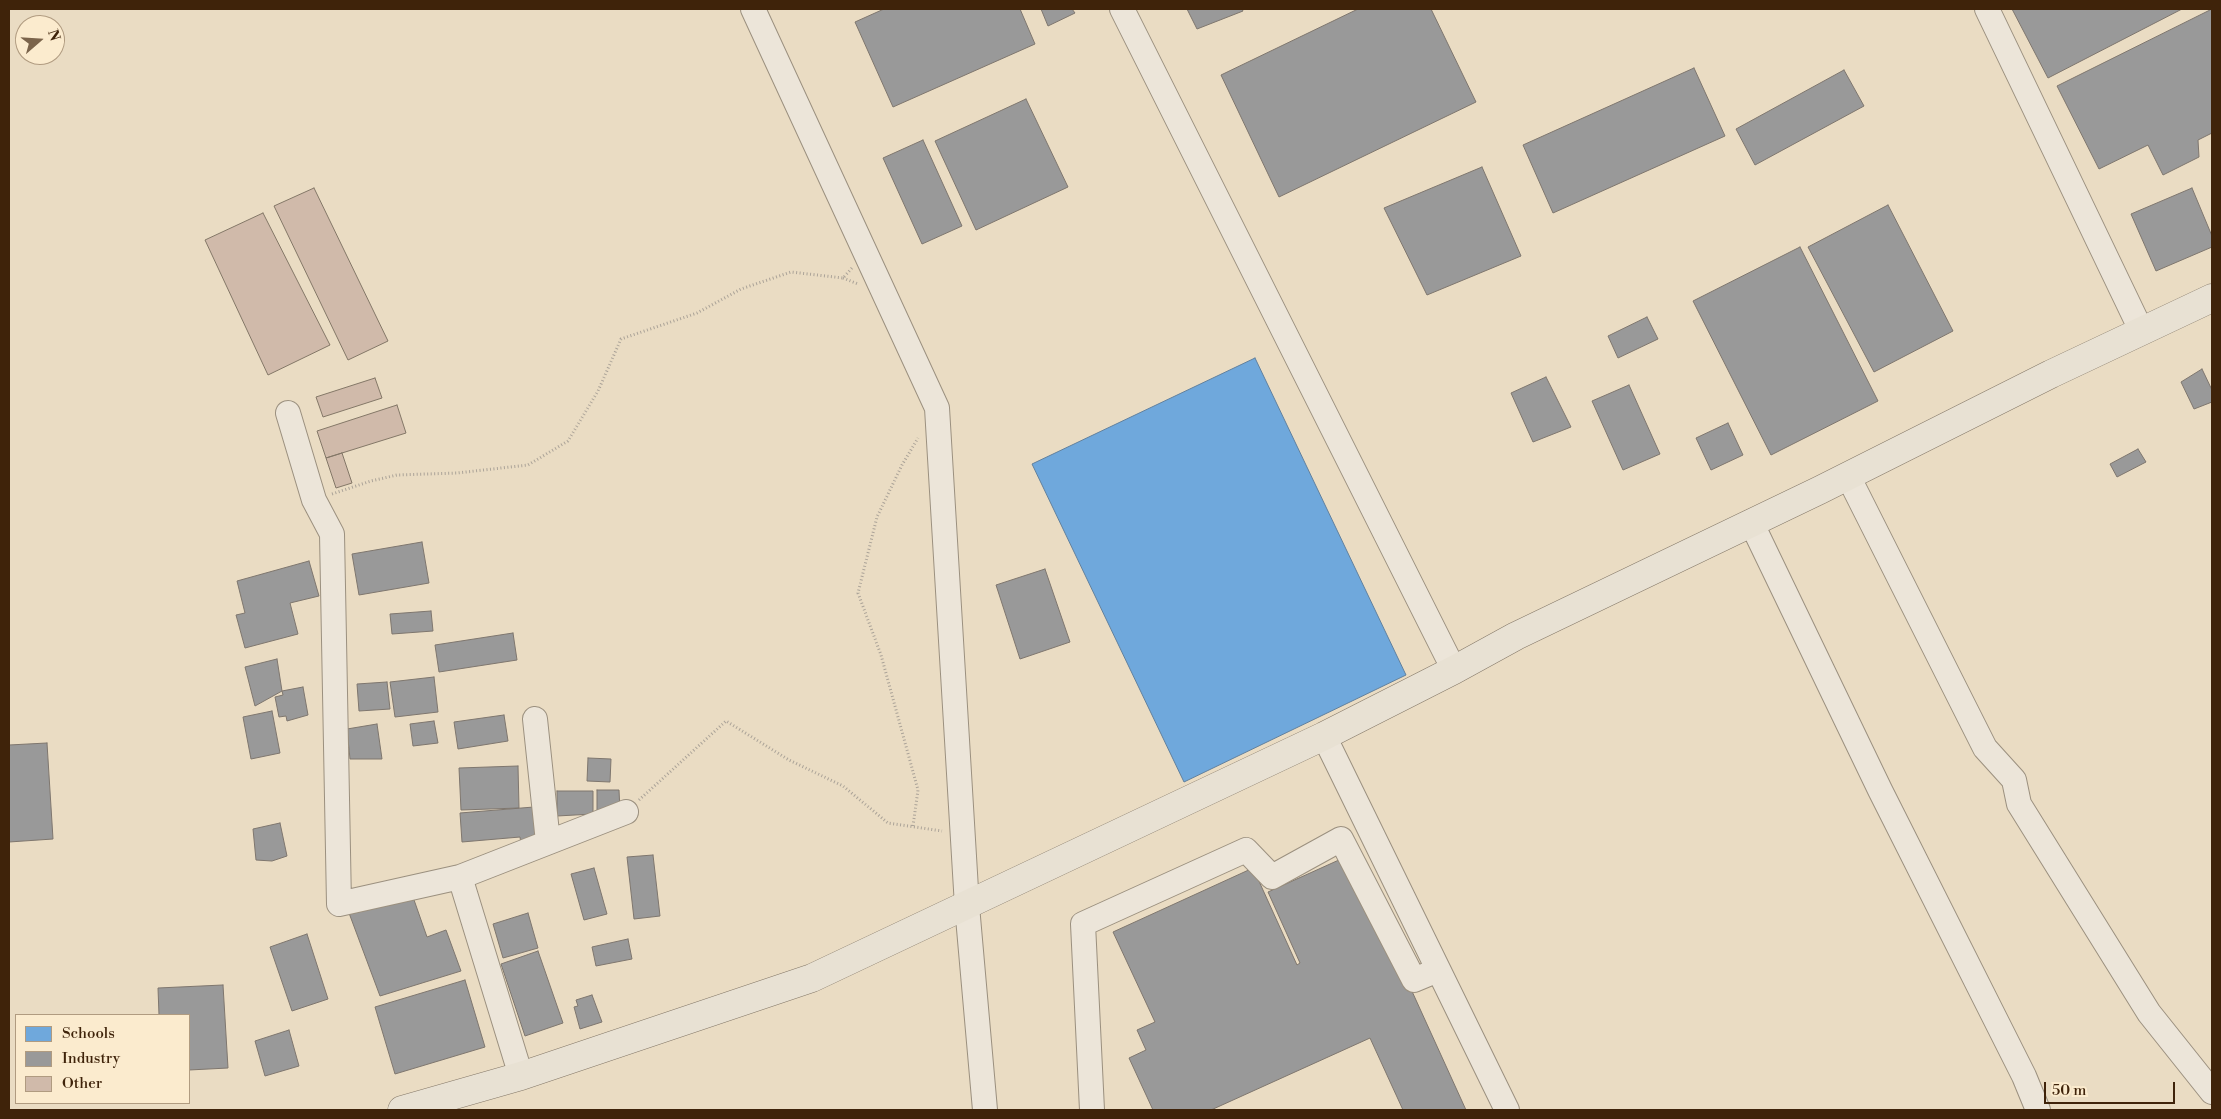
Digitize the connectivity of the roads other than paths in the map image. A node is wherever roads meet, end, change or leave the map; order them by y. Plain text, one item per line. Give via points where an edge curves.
1 (753, 9) edge
2 (1122, 9) edge
3 (1987, 9) edge
4 (2212, 298) edge
5 (2141, 330) junction
6 (288, 413) dead end
7 (1848, 476) junction
8 (1751, 522) junction
9 (1454, 670) junction
10 (534, 720) dead end
11 (1324, 736) junction
12 (626, 812) road end
13 (548, 842) junction
14 (460, 877) junction
15 (967, 906) junction
16 (1438, 970) junction
17 (521, 1076) junction
18 (2212, 1092) edge
19 (402, 1110) edge
20 (985, 1110) edge
21 (1092, 1110) edge
22 (1506, 1110) edge
23 (2038, 1110) edge

1 - 15 street via 937,408
2 - 9 street
3 - 5 street
4 - 5 main road
5 - 7 main road
6 - 14 street via 314,500 332,534 339,904
7 - 8 main road
7 - 18 street via 1986,748 2014,780 2019,804 2149,1013
8 - 9 main road via 1516,636
8 - 23 street
9 - 11 main road
10 - 13 street
11 - 15 main road
11 - 16 street
12 - 13 street
13 - 14 street
14 - 17 street
15 - 17 main road via 812,978
15 - 20 street
16 - 21 street via 1414,980 1341,839 1272,877 1246,850 1083,924
16 - 22 street
17 - 19 main road

